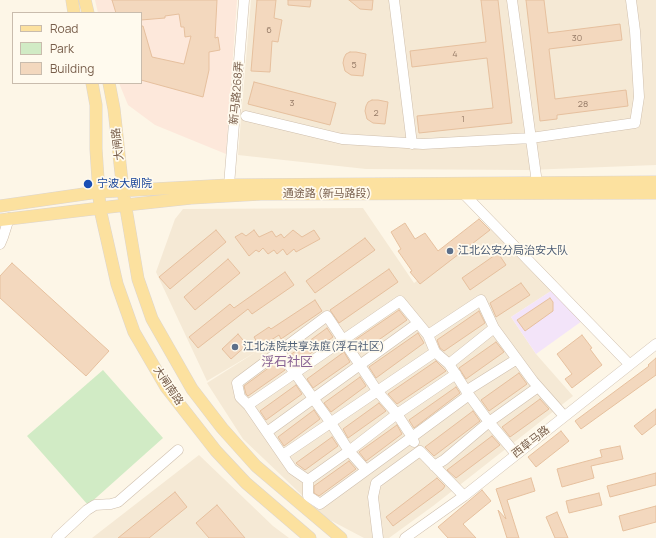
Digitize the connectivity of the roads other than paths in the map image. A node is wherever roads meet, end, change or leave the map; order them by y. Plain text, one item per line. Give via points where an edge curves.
1 (72, 0) edge
2 (85, 0) edge
3 (244, 0) edge
4 (394, 0) edge
5 (512, 0) edge
6 (631, 0) edge
7 (74, 12) edge
8 (88, 12) edge
9 (92, 84) edge
10 (109, 84) edge
11 (246, 116) dead end
12 (531, 138) junction
13 (412, 144) junction
14 (537, 182) junction
15 (656, 182) edge
16 (229, 185) junction
17 (123, 191) junction
18 (98, 192) junction
19 (463, 193) junction
20 (656, 193) edge
21 (126, 205) junction
22 (0, 206) edge
23 (100, 208) junction
24 (4, 219) edge
25 (0, 244) edge
26 (418, 323) junction
27 (494, 328) junction
28 (428, 335) junction
29 (343, 340) junction
30 (656, 344) edge
31 (279, 351) junction
32 (435, 352) junction
33 (517, 359) junction
34 (450, 364) junction
35 (629, 364) junction
36 (361, 366) junction
37 (295, 373) junction
38 (456, 374) junction
39 (538, 387) junction
40 (378, 392) junction
41 (467, 393) junction
42 (313, 399) junction
43 (248, 405) junction
44 (397, 414) junction
45 (564, 416) junction
46 (489, 422) junction
47 (331, 423) junction
48 (267, 432) junction
49 (412, 437) junction
50 (178, 450) dead end
51 (349, 451) junction
52 (420, 451) junction
53 (516, 454) junction
54 (283, 455) junction
55 (434, 466) junction
56 (366, 470) junction
57 (308, 480) junction
58 (464, 496) junction
59 (57, 538) edge
60 (310, 538) edge
61 (341, 538) edge
62 (378, 538) edge
63 (405, 538) edge

1 - 7 main road
2 - 8 main road
3 - 16 street, 新马路268弄
4 - 13 street
5 - 12 street
6 - 12 street via 640,97 635,123
9 - 18 main road, 大闸路 via 96,105
10 - 17 main road, 大闸路
11 - 13 street via 342,139
12 - 13 street
12 - 14 street
14 - 15 main road, 通途路 (新马路段)
14 - 16 main road, 通途路 (新马路段)
16 - 17 main road, 通途路 (新马路段)
17 - 18 main road, 通途路 (新马路段)
17 - 21 main road, 大闸路
18 - 22 main road, 通途路 (新马路段)
18 - 23 main road, 大闸南路
19 - 20 main road, 通途路 (新马路段)
19 - 21 main road, 通途路 (新马路段) via 261,194
19 - 35 street
21 - 23 main road, 通途路 (新马路段)
21 - 61 main road, 大闸南路 via 138,279 152,320 192,389 256,466
23 - 24 main road, 通途路 (新马路段)
23 - 60 main road, 大闸南路 via 117,284 134,332 166,387 216,451 246,483
24 - 25 street via 4,237
26 - 28 street
26 - 29 street via 400,301
26 - 36 street
27 - 28 street via 481,300
27 - 33 street
27 - 34 street
28 - 32 street
29 - 31 street via 327,316
29 - 36 street
29 - 37 street
30 - 35 street, 西草马路
31 - 37 street
31 - 43 street via 237,382 240,398
32 - 34 street
32 - 40 street
33 - 39 street
33 - 41 street
34 - 38 street
35 - 45 street, 西草马路
36 - 40 street
36 - 42 street
37 - 42 street
37 - 43 street
38 - 41 street
38 - 44 street
39 - 45 street
39 - 46 street
40 - 44 street
40 - 47 street
41 - 46 street
41 - 49 street
42 - 47 street
42 - 48 street
43 - 48 street
44 - 49 street
44 - 51 street
45 - 53 street, 西草马路
46 - 53 street
46 - 55 street
47 - 51 street
47 - 54 street
48 - 54 street
49 - 52 street
49 - 56 street
50 - 59 street via 118,502 95,505
51 - 56 street
51 - 57 street
52 - 55 street
52 - 62 street via 376,483 373,497
53 - 58 street, 西草马路
54 - 57 street via 292,470
55 - 58 street
56 - 57 street via 320,504 308,496
58 - 63 street, 西草马路

